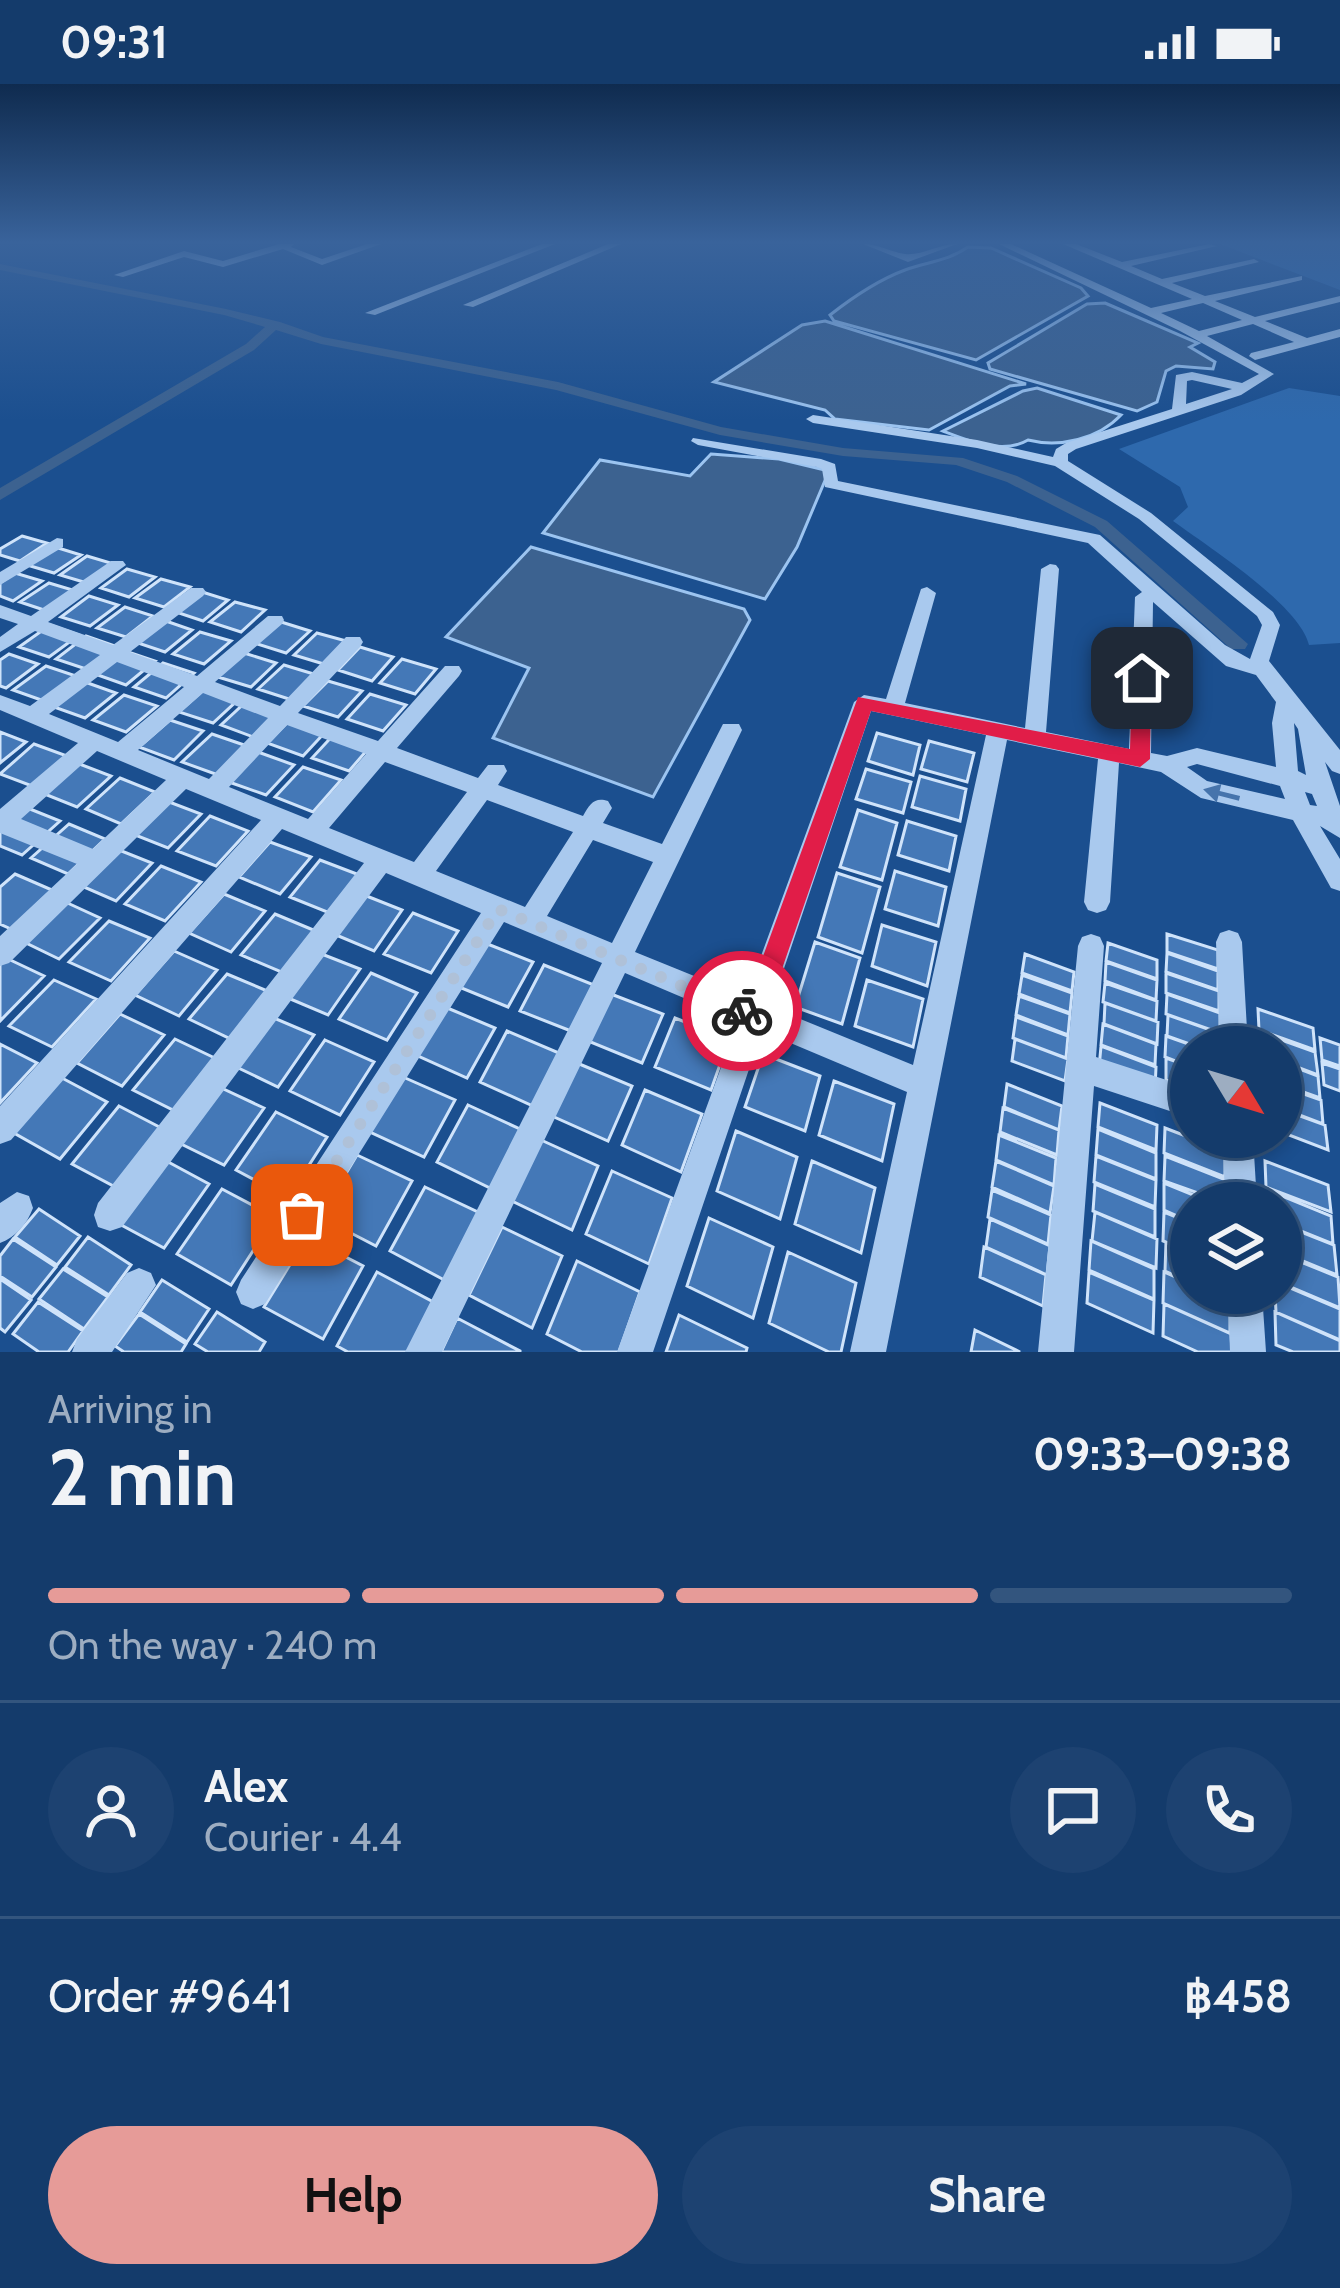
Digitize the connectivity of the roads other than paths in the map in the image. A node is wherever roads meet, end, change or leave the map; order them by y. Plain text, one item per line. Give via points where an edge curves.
1 (396, 303) edge
2 (473, 303) edge
3 (1131, 303) edge
4 (1161, 303) edge
5 (1183, 303) edge
6 (1212, 303) edge
7 (1331, 303) edge
8 (469, 305) dead end
9 (1144, 309) junction
10 (371, 313) dead end
11 (1254, 320) junction
12 (1204, 332) dead end
13 (1340, 333) edge
14 (1306, 342) junction
15 (1255, 356) dead end
16 (1245, 388) junction
17 (1178, 413) junction
18 (813, 418) dead end
19 (698, 441) dead end
20 (1060, 464) junction
21 (57, 543) dead end
22 (117, 565) dead end
23 (1050, 569) dead end
24 (0, 580) edge
25 (197, 592) dead end
26 (927, 593) dead end
27 (1144, 597) dead end
28 (0, 611) edge
29 (275, 620) dead end
30 (33, 623) junction
31 (353, 642) dead end
32 (0, 646) edge
33 (116, 653) junction
34 (1264, 670) junction
35 (452, 671) dead end
36 (200, 684) junction
37 (1287, 700) junction
38 (894, 706) junction
39 (12, 711) edge
40 (283, 715) junction
41 (731, 730) dead end
42 (998, 730) junction
43 (1323, 735) edge
44 (1034, 736) junction
45 (95, 741) junction
46 (122, 752) junction
47 (382, 752) junction
48 (1109, 753) junction
49 (1140, 759) junction
50 (1167, 765) junction
51 (1340, 765) edge
52 (183, 778) junction
53 (1290, 779) junction
54 (489, 780) junction
55 (1321, 787) junction
56 (212, 790) junction
57 (1303, 814) junction
58 (278, 818) junction
59 (594, 818) junction
60 (1, 822) edge
61 (1338, 824) edge
62 (311, 831) junction
63 (668, 857) junction
64 (381, 860) junction
65 (97, 861) junction
66 (418, 876) junction
67 (1340, 880) edge
68 (1097, 902) dead end
69 (498, 909) junction
70 (530, 922) junction
71 (1229, 942) dead end
72 (1091, 946) dead end
73 (0, 954) edge
74 (617, 958) junction
75 (754, 1016) junction
76 (1233, 1026) edge
77 (1080, 1067) junction
78 (924, 1084) junction
79 (1170, 1096) edge
80 (0, 1130) edge
81 (110, 1215) dead end
82 (139, 1285) dead end
83 (253, 1292) dead end
84 (1246, 1314) edge
85 (90, 1352) edge
86 (423, 1352) edge
87 (635, 1352) edge
88 (868, 1352) edge
89 (1056, 1352) edge
90 (1248, 1352) edge

1 - 10 street
2 - 8 street
3 - 9 street
4 - 9 street
5 - 9 street
6 - 11 street
7 - 11 street
9 - 16 street via 1268,374
11 - 12 street
11 - 14 street
13 - 14 street
14 - 15 street
16 - 17 street
16 - 17 street via 1180,378
17 - 20 street via 1071,446
18 - 20 street
19 - 34 street via 820,463 830,467 830,484 1094,539 1218,650
20 - 34 street via 1145,516 1264,612 1271,625 1259,661
21 - 24 street
22 - 30 street
23 - 44 street
25 - 33 street
26 - 38 street
27 - 49 street
28 - 30 street
29 - 36 street
30 - 32 street
30 - 33 street
31 - 40 street
33 - 36 street
33 - 39 street
34 - 37 street
35 - 47 street
36 - 40 street
36 - 46 street
37 - 43 street
37 - 53 street via 1281,720
38 - 42 street
38 - 75 street via 864,702
39 - 45 street
40 - 47 street
40 - 56 street
41 - 63 street
42 - 44 street
42 - 78 street
43 - 51 street
43 - 55 street via 1310,756
44 - 48 street
45 - 46 street
45 - 60 street
46 - 52 street
47 - 54 street
47 - 62 street
48 - 49 street
48 - 68 street
49 - 50 street
50 - 53 street via 1197,756
57 -> 50 street via 1201,789
52 - 56 street
52 - 65 street
53 - 55 street
53 - 57 street
54 - 59 street
54 - 66 street
55 - 61 street
56 - 58 street
57 - 61 street
57 - 67 street
58 - 62 street
58 - 80 street
59 - 63 street
59 - 70 street
60 - 65 street
62 - 64 street
63 - 74 street
64 - 66 street
64 - 81 street
65 - 73 street
66 - 69 street
69 - 70 street
69 - 83 street
70 - 74 street
71 - 76 street
72 - 77 street
74 - 75 street
74 - 86 street
75 - 78 street
75 - 87 street
77 - 79 street
77 - 89 street
78 - 88 street
82 - 85 street
84 - 90 street

